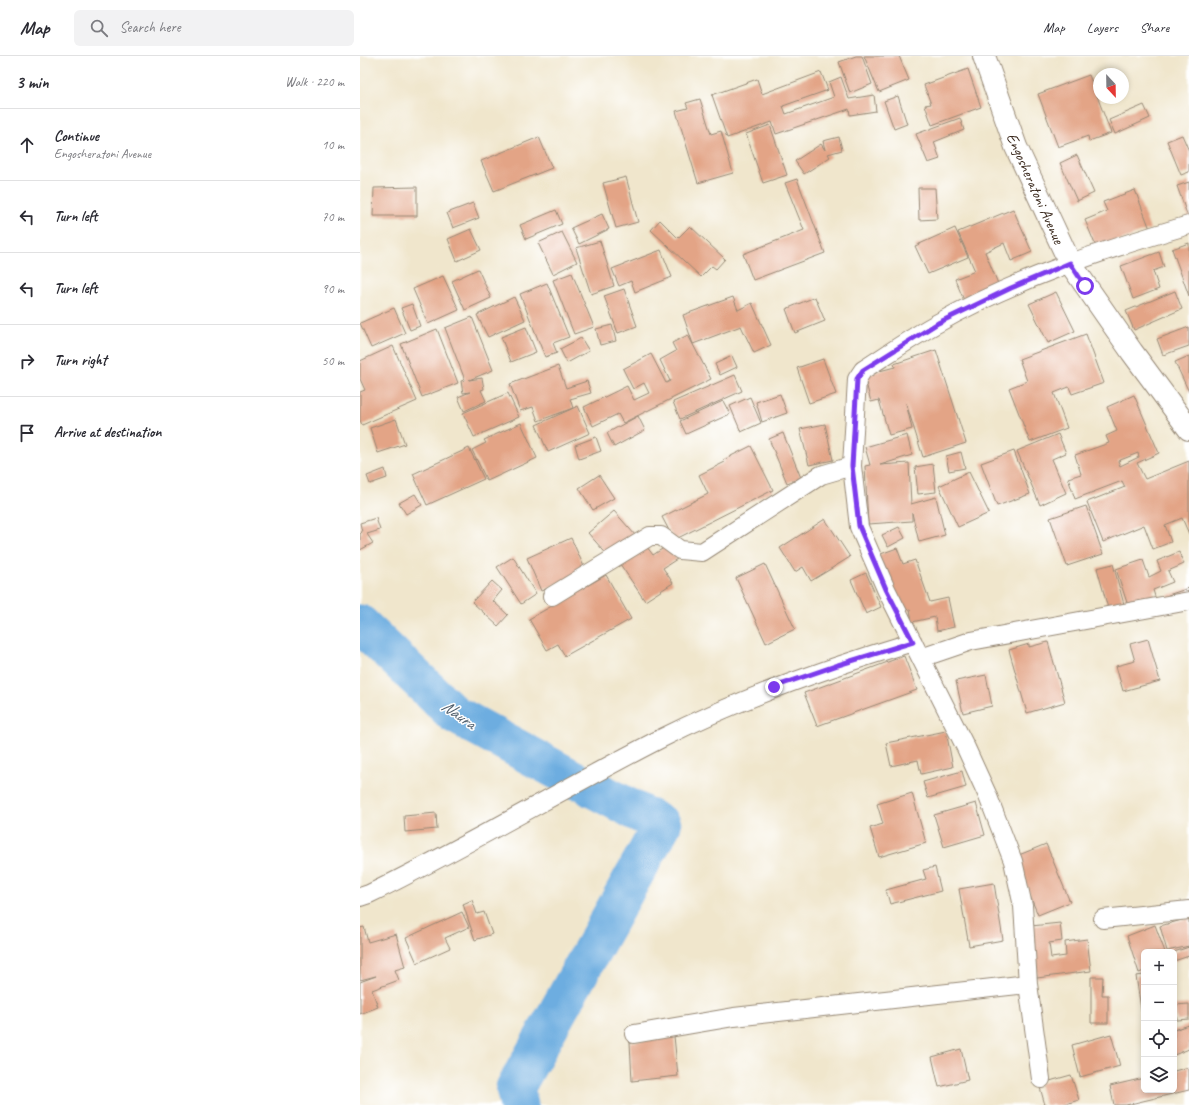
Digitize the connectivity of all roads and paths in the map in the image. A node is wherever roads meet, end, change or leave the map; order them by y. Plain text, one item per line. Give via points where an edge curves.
1 (984, 56) edge
2 (1189, 226) edge
3 (1070, 263) junction
4 (1189, 429) edge
5 (852, 466) junction
6 (552, 596) dead end
7 (1189, 601) edge
8 (913, 642) junction
9 (921, 658) junction
10 (360, 897) edge
11 (1189, 910) edge
12 (1103, 919) dead end
13 (1028, 984) junction
14 (634, 1034) dead end
15 (1041, 1079) dead end

1 - 3 street, Engosheratoni Avenue via 1016,146
2 - 3 street
3 - 4 street, Engosheratoni Avenue
3 - 5 street via 938,323 863,370 857,379
5 - 6 street via 821,475 702,552 680,550 662,536 650,536
5 - 8 street via 859,526 886,589
7 - 9 street via 971,641
8 - 9 street
8 - 10 street via 774,687 660,739 426,867
9 - 13 street via 975,768 1013,862 1024,906
11 - 12 street
13 - 14 street via 734,1017
13 - 15 street

